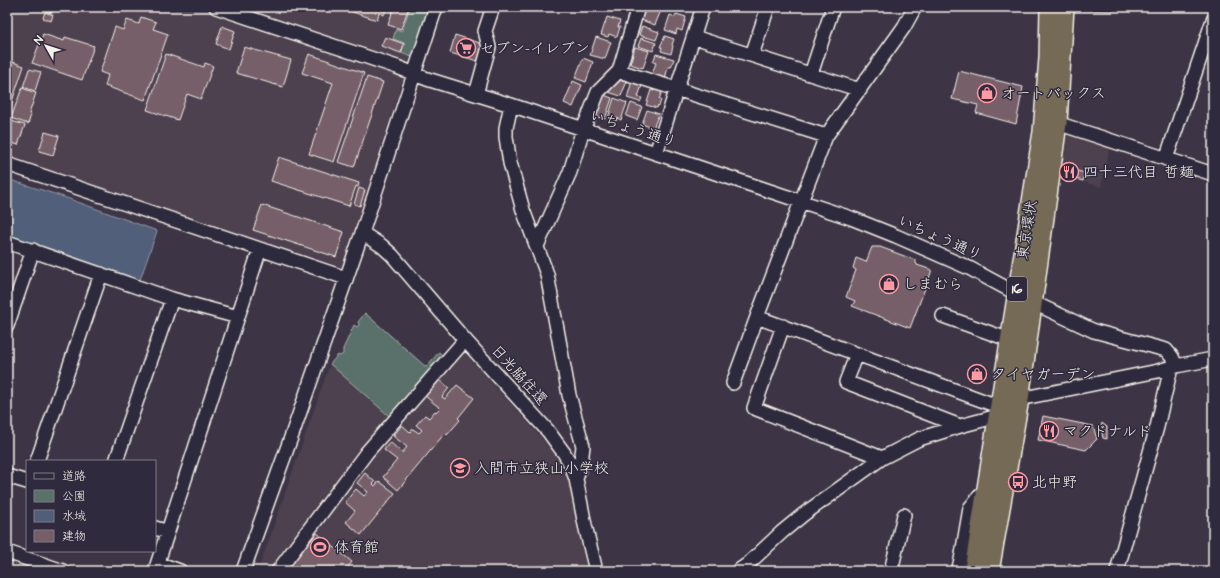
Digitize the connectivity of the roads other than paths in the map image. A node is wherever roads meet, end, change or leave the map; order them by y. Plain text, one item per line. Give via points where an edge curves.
1 (216, 7) edge
2 (436, 7) edge
3 (493, 7) edge
4 (638, 7) edge
5 (703, 7) edge
6 (768, 7) edge
7 (833, 7) edge
8 (915, 7) edge
9 (1050, 7) edge
10 (1064, 7) edge
11 (1213, 20) edge
12 (694, 37) junction
13 (752, 55) junction
14 (618, 71) junction
15 (414, 74) junction
16 (811, 74) junction
17 (676, 89) junction
18 (860, 90) junction
19 (476, 94) junction
20 (511, 105) junction
21 (1057, 123) junction
22 (583, 129) junction
23 (826, 136) junction
24 (656, 153) junction
25 (1166, 159) junction
26 (7, 164) edge
27 (1213, 174) edge
28 (800, 201) junction
29 (362, 233) junction
30 (7, 242) edge
31 (537, 246) junction
32 (260, 249) junction
33 (33, 250) junction
34 (101, 274) junction
35 (346, 278) junction
36 (1024, 297) junction
37 (172, 299) junction
38 (943, 316) dead end
39 (756, 317) junction
40 (238, 318) junction
41 (7, 326) edge
42 (782, 326) junction
43 (465, 340) junction
44 (1010, 340) junction
45 (857, 354) junction
46 (1213, 359) edge
47 (1174, 367) junction
48 (733, 383) dead end
49 (1019, 399) junction
50 (999, 411) junction
51 (960, 426) junction
52 (882, 458) junction
53 (37, 460) edge
54 (116, 460) edge
55 (7, 476) edge
56 (576, 479) junction
57 (26, 482) edge
58 (987, 487) junction
59 (904, 515) dead end
60 (156, 528) edge
61 (168, 532) junction
62 (7, 552) edge
63 (156, 567) edge
64 (63, 571) edge
65 (180, 571) edge
66 (243, 571) edge
67 (278, 571) edge
68 (596, 571) edge
69 (738, 571) edge
70 (891, 571) edge
71 (958, 571) edge
72 (974, 571) edge
73 (989, 571) edge
74 (1117, 571) edge

1 - 15 street, いちょう通り
2 - 15 street
3 - 19 street via 485,31 489,47
4 - 14 street
5 - 12 street
6 - 13 street
7 - 16 street
8 - 18 street
9 - 36 highway, 東京環状 / 16 via 1043,132
10 - 21 highway, 東京環状 / 16
11 - 25 street
12 - 13 street
12 - 17 street
13 - 16 street
14 - 17 street
14 - 22 street via 598,92
15 - 19 street, いちょう通り
15 - 29 street
16 - 18 street
17 - 23 street
17 - 24 street
18 - 23 street
19 - 20 street, いちょう通り
20 - 22 street, いちょう通り
20 - 31 street via 506,132 510,163
21 - 25 street
21 - 36 highway, 東京環状 / 16
22 - 24 street, いちょう通り
22 - 31 street via 570,172
23 - 28 street
24 - 28 street, いちょう通り
25 - 27 street
26 - 32 street
28 - 36 street, いちょう通り via 896,236 968,268
28 - 39 street
29 - 35 street
29 - 43 street, 日光脇往還 via 392,255
30 - 33 street
31 - 56 street via 547,274 569,395 583,446
32 - 35 street
32 - 40 street
33 - 34 street
33 - 41 street
34 - 37 street
34 - 53 street
35 - 66 street
36 - 44 highway, 東京環状 / 16
36 - 47 street, いちょう通り via 1094,331 1166,350 1172,357
36 - 49 highway, 東京環状 / 16
37 - 40 street
37 - 54 street
38 - 44 street
39 - 42 street
39 - 48 street
40 - 61 street
42 - 45 street
42 - 52 street via 754,408
43 - 56 street, 日光脇往還 via 548,431 567,458
43 - 67 street via 367,452
44 - 50 highway, 東京環状 / 16
45 - 50 street
45 - 51 street via 846,382
46 - 47 street
47 - 49 street
47 - 74 street
49 - 73 highway, 東京環状 / 16
50 - 51 street
50 - 58 highway, 東京環状 / 16
51 - 52 street via 919,439
52 - 69 street via 804,514
55 - 57 street
56 - 68 street, 日光脇往還
58 - 71 street via 970,508
58 - 72 highway, 東京環状 / 16
59 - 70 street
60 - 61 street
61 - 63 street
62 - 64 street
63 - 65 street

